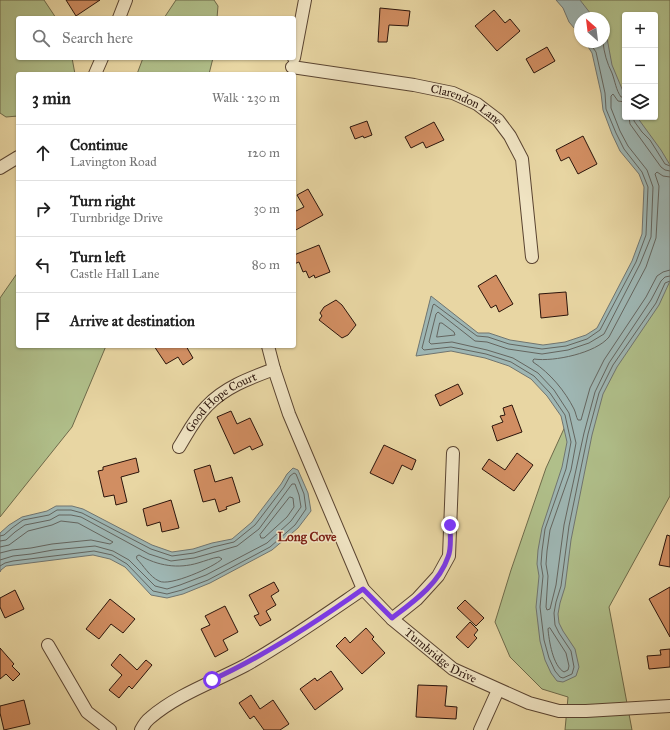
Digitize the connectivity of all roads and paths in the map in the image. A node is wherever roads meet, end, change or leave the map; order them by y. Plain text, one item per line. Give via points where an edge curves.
1 (126, 0) edge
2 (305, 0) edge
3 (120, 16) edge
4 (296, 48) edge
5 (101, 60) edge
6 (293, 64) edge
7 (96, 72) edge
8 (16, 158) edge
9 (0, 168) edge
10 (532, 257) dead end
11 (269, 348) edge
12 (274, 369) junction
13 (179, 447) dead end
14 (454, 453) dead end
15 (363, 589) junction
16 (392, 618) junction
17 (48, 645) dead end
18 (498, 690) junction
19 (670, 706) edge
20 (110, 730) edge
21 (141, 730) edge
22 (480, 730) edge

1 - 3 street
2 - 4 street
5 - 7 street
6 - 10 street, Clarendon Lane via 453,93 477,104 498,120 522,159
8 - 9 street
11 - 12 street, Turnbridge Drive
12 - 13 street, Good Hope Court via 244,380 206,406
12 - 15 street, Turnbridge Drive via 289,414
14 - 16 street via 449,556 433,582 417,599
15 - 16 street, Turnbridge Drive
15 - 21 street via 297,634 171,703 149,719
16 - 18 street, Turnbridge Drive via 453,669
17 - 20 street via 87,712
18 - 19 street, Turnbridge Drive via 529,703 559,711
18 - 22 street

